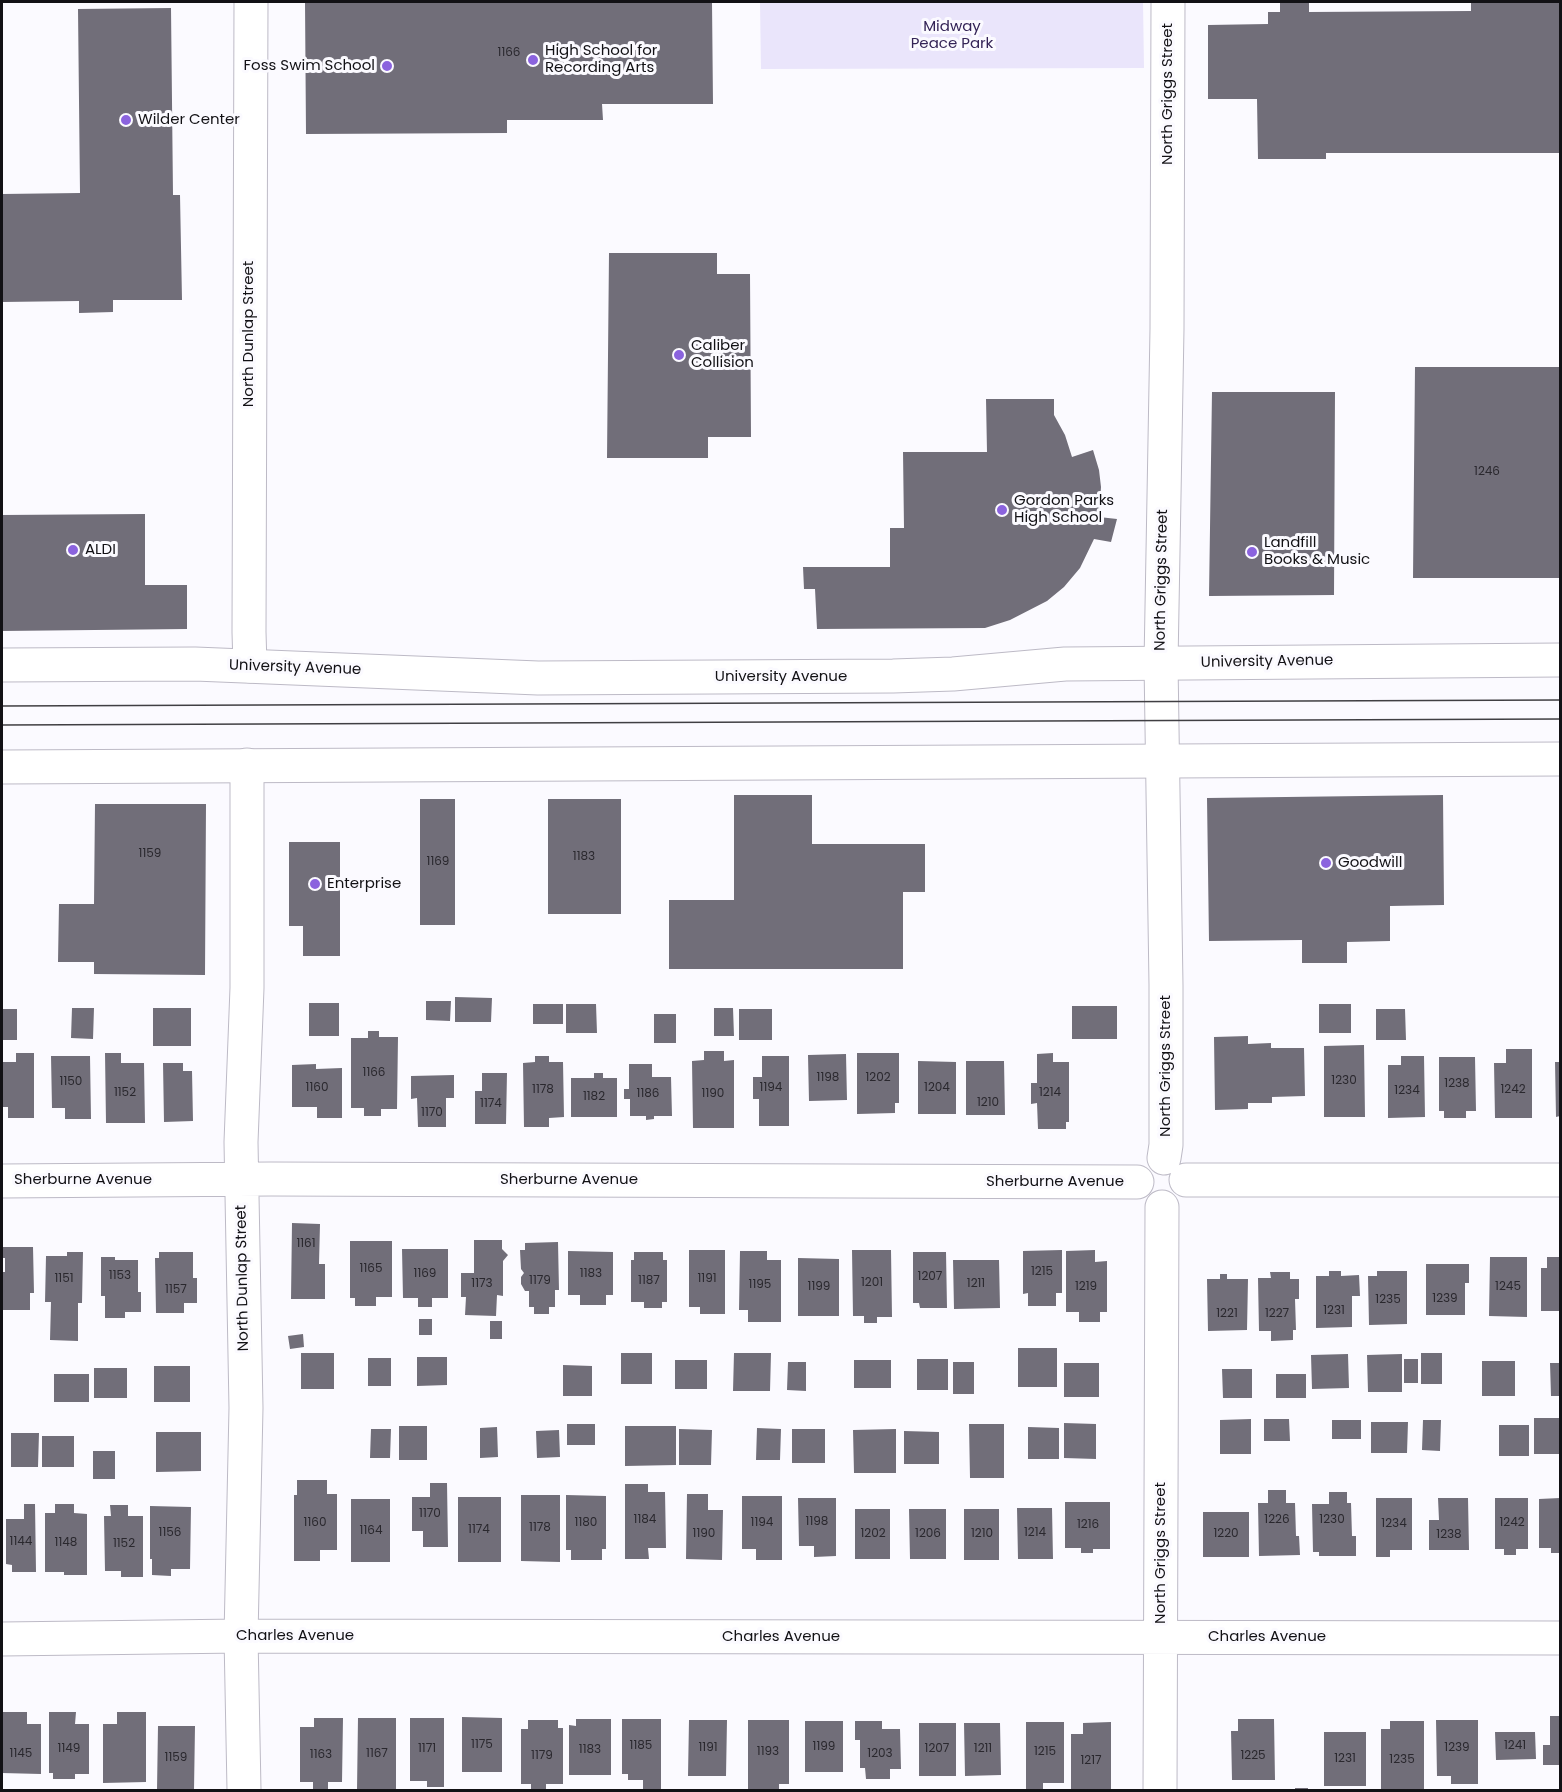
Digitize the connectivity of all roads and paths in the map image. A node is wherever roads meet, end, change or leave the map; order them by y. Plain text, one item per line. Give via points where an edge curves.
1 (250, 2) edge
2 (1168, 2) edge
3 (1560, 660) edge
4 (1161, 663) junction
5 (2, 665) edge
6 (250, 666) junction
7 (1560, 759) edge
8 (1163, 760) junction
9 (248, 765) junction
10 (2, 767) edge
11 (1175, 1169) junction
12 (241, 1179) junction
13 (1560, 1180) edge
14 (2, 1181) edge
15 (1137, 1182) junction
16 (1162, 1207) junction
17 (241, 1636) junction
18 (1161, 1637) junction
19 (1560, 1638) edge
20 (2, 1639) edge
21 (244, 1791) edge
22 (1160, 1791) edge

1 - 6 street, North Dunlap Street
2 - 4 street, North Griggs Street
3 - 4 street, University Avenue
4 - 6 street, University Avenue via 1065,664 893,676 537,678
4 - 8 street, North Griggs Street
5 - 6 street, University Avenue
7 - 8 street
8 - 9 street
8 - 11 street, North Griggs Street via 1166,1145
9 - 10 street
9 - 12 street, North Dunlap Street
11 - 13 street
11 - 15 street via 1150,1160
11 - 16 street via 1185,1190 1179,1200
12 - 14 street, Sherburne Avenue
12 - 15 street, Sherburne Avenue
12 - 17 street, North Dunlap Street via 246,1407
15 - 16 street via 1145,1200
16 - 18 street, North Griggs Street
17 - 18 street, Charles Avenue
17 - 20 street, Charles Avenue
17 - 21 street, North Dunlap Street
18 - 19 street, Charles Avenue
18 - 22 street, North Griggs Street

